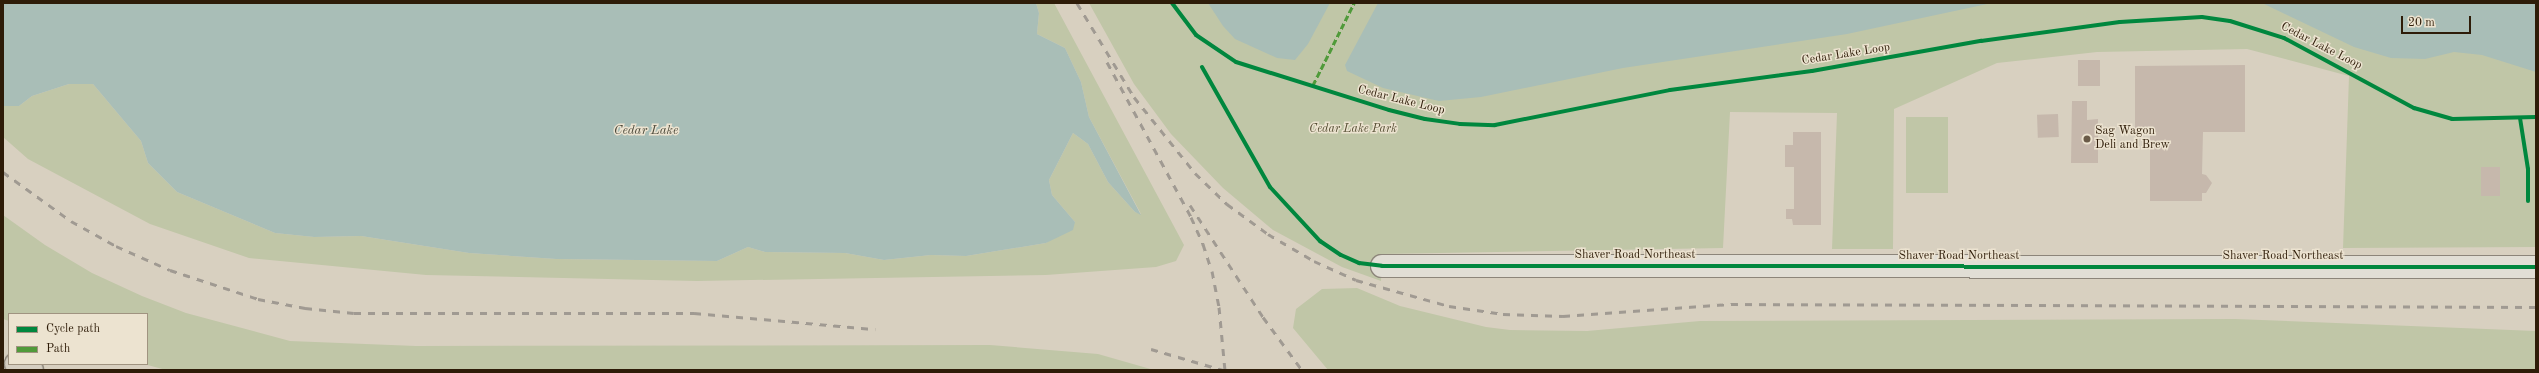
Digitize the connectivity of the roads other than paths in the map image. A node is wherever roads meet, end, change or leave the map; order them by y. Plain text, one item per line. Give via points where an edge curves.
1 (1382, 266) dead end
2 (2536, 267) edge
3 (19, 365) edge
4 (32, 370) edge

1 - 2 street, Shaver Road Northeast
3 - 4 highway

